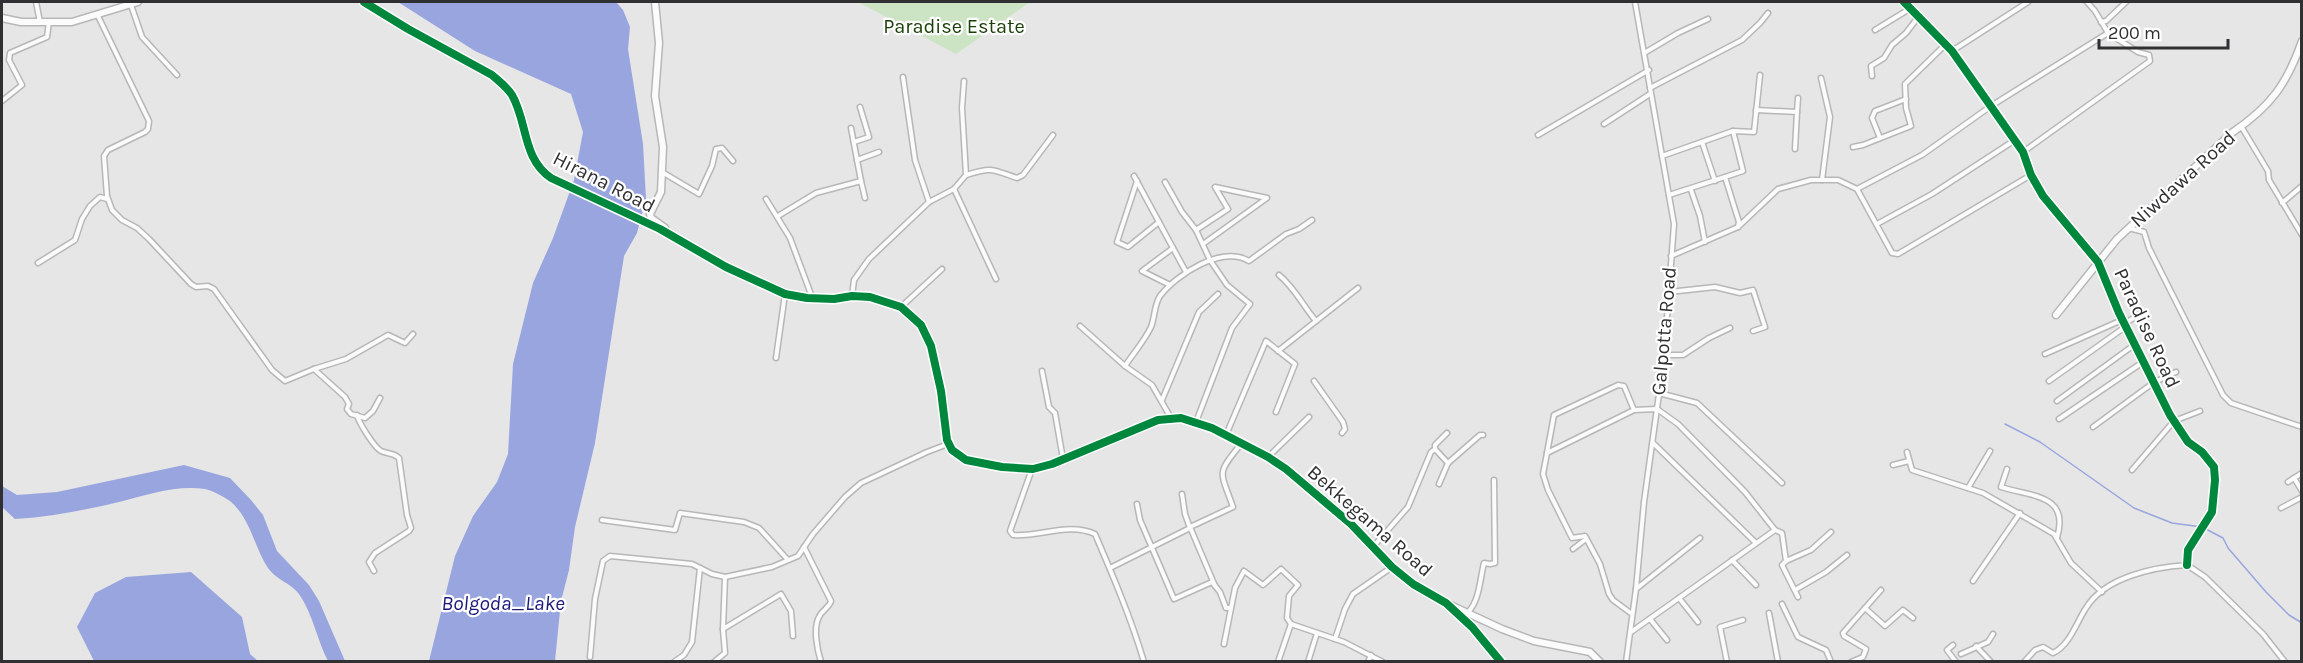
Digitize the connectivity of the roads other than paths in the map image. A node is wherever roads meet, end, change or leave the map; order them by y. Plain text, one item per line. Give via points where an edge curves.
1 (36, 2) edge
2 (138, 2) edge
3 (364, 2) edge
4 (655, 2) edge
5 (1635, 2) edge
6 (1904, 2) edge
7 (2028, 2) edge
8 (2086, 2) edge
9 (2126, 2) edge
10 (130, 4) junction
11 (1911, 8) junction
12 (1768, 13) dead end
13 (98, 16) junction
14 (1919, 16) junction
15 (2, 18) edge
16 (1708, 19) dead end
17 (2101, 21) junction
18 (40, 22) junction
19 (49, 22) junction
20 (1875, 30) dead end
21 (2108, 33) junction
22 (2301, 41) edge
23 (1946, 44) junction
24 (1952, 51) junction
25 (1646, 52) junction
26 (1648, 70) junction
27 (177, 75) dead end
28 (1760, 75) dead end
29 (1872, 76) dead end
30 (903, 77) dead end
31 (1821, 78) dead end
32 (964, 81) dead end
33 (1650, 88) junction
34 (1650, 94) junction
35 (1798, 98) dead end
36 (1907, 99) junction
37 (2, 101) edge
38 (1991, 106) junction
39 (860, 107) dead end
40 (1756, 110) junction
41 (1797, 112) junction
42 (1604, 124) dead end
43 (2241, 126) junction
44 (850, 128) dead end
45 (1733, 131) junction
46 (1053, 135) dead end
47 (1538, 135) dead end
48 (1881, 138) junction
49 (2015, 140) junction
50 (1702, 141) junction
51 (854, 142) junction
52 (1853, 147) dead end
53 (1795, 149) dead end
54 (879, 152) dead end
55 (2023, 152) junction
56 (1662, 156) junction
57 (857, 160) junction
58 (733, 161) dead end
59 (662, 172) junction
60 (966, 175) junction
61 (2031, 175) junction
62 (1134, 176) dead end
63 (1725, 177) junction
64 (1822, 180) junction
65 (861, 181) junction
66 (1714, 181) junction
67 (1137, 182) junction
68 (1165, 182) dead end
69 (2301, 186) edge
70 (954, 189) junction
71 (1857, 189) junction
72 (1691, 190) junction
73 (1669, 195) junction
74 (865, 198) dead end
75 (107, 199) junction
76 (766, 199) dead end
77 (929, 202) junction
78 (2282, 203) junction
79 (778, 216) junction
80 (1312, 220) dead end
81 (1159, 222) junction
82 (1877, 224) junction
83 (1738, 227) junction
84 (2129, 228) junction
85 (1196, 230) junction
86 (669, 234) junction
87 (2301, 234) edge
88 (1705, 242) junction
89 (1203, 244) junction
90 (1173, 248) junction
91 (1671, 256) junction
92 (1210, 260) junction
93 (2098, 262) junction
94 (38, 263) dead end
95 (942, 269) dead end
96 (1186, 272) junction
97 (1279, 275) dead end
98 (996, 279) dead end
99 (1170, 285) junction
100 (1358, 288) dead end
101 (1669, 292) junction
102 (784, 294) junction
103 (1218, 294) dead end
104 (852, 296) junction
105 (812, 298) junction
106 (902, 307) junction
107 (2143, 312) dead end
108 (2056, 315) dead end
109 (1316, 321) junction
110 (2124, 323) junction
111 (1080, 326) dead end
112 (1730, 328) dead end
113 (1754, 331) dead end
114 (413, 334) dead end
115 (2134, 345) junction
116 (1278, 351) junction
117 (2045, 354) dead end
118 (1664, 355) junction
119 (776, 358) dead end
120 (2143, 362) junction
121 (1125, 366) junction
122 (314, 369) junction
123 (1042, 371) dead end
124 (2176, 372) dead end
125 (1314, 381) dead end
126 (2049, 381) dead end
127 (2153, 383) junction
128 (1659, 393) junction
129 (380, 398) dead end
130 (2056, 400) dead end
131 (1162, 401) junction
132 (1657, 409) junction
133 (1634, 410) junction
134 (2200, 411) dead end
135 (1276, 412) dead end
136 (357, 415) junction
137 (1309, 417) dead end
138 (1171, 419) junction
139 (2059, 419) dead end
140 (2174, 421) junction
141 (1196, 423) junction
142 (2093, 427) dead end
143 (2301, 427) edge
144 (1342, 433) dead end
145 (1447, 433) dead end
146 (1226, 435) junction
147 (1483, 435) dead end
148 (1241, 443) junction
149 (1653, 443) junction
150 (949, 444) junction
151 (1435, 449) junction
152 (1990, 451) dead end
153 (1907, 452) dead end
154 (1547, 453) junction
155 (1268, 457) junction
156 (1064, 459) junction
157 (1909, 460) junction
158 (1448, 463) junction
159 (1893, 465) dead end
160 (1032, 469) junction
161 (2007, 469) dead end
162 (2132, 471) dead end
163 (2301, 473) edge
164 (2294, 478) junction
165 (1494, 480) dead end
166 (2288, 482) dead end
167 (1782, 483) dead end
168 (1439, 484) dead end
169 (1968, 488) junction
170 (2301, 491) edge
171 (1182, 494) dead end
172 (2301, 497) edge
173 (1137, 504) dead end
174 (2281, 508) dead end
175 (2020, 513) junction
176 (602, 520) dead end
177 (1190, 527) junction
178 (1775, 530) junction
179 (1832, 532) dead end
180 (1700, 538) dead end
181 (1586, 539) junction
182 (2057, 539) junction
183 (1756, 543) junction
184 (1151, 546) junction
185 (804, 547) junction
186 (1373, 547) junction
187 (1573, 549) dead end
188 (1847, 555) dead end
189 (788, 560) junction
190 (1732, 560) junction
191 (1786, 561) junction
192 (2187, 565) junction
193 (1392, 567) junction
194 (700, 568) junction
195 (1110, 568) junction
196 (374, 571) dead end
197 (725, 577) junction
198 (1973, 581) dead end
199 (1756, 585) dead end
200 (1215, 586) junction
201 (1636, 590) junction
202 (1795, 590) junction
203 (1881, 590) dead end
204 (2102, 592) junction
205 (1798, 597) dead end
206 (1679, 598) junction
207 (1446, 603) junction
208 (1782, 604) dead end
209 (1230, 608) junction
210 (1865, 608) junction
211 (1468, 613) junction
212 (1769, 613) dead end
213 (1633, 614) junction
214 (1462, 618) junction
215 (1913, 618) dead end
216 (1650, 619) junction
217 (1743, 620) dead end
218 (1698, 621) dead end
219 (1291, 624) junction
220 (723, 629) junction
221 (1631, 632) junction
222 (1317, 633) junction
223 (1993, 634) dead end
224 (793, 636) dead end
225 (1335, 639) junction
226 (1668, 640) dead end
227 (1224, 644) dead end
228 (1953, 645) dead end
229 (1976, 646) junction
230 (1961, 654) dead end
231 (1371, 655) junction
232 (590, 657) dead end
233 (674, 662) edge
234 (714, 662) edge
235 (821, 662) edge
236 (1143, 662) edge
237 (1278, 662) edge
238 (1308, 662) edge
239 (1368, 662) edge
240 (1383, 662) edge
241 (1501, 662) edge
242 (1600, 662) edge
243 (1626, 662) edge
244 (1727, 662) edge
245 (1778, 662) edge
246 (1831, 662) edge
247 (1851, 662) edge
248 (1956, 662) edge
249 (1991, 662) edge
250 (2024, 662) edge
251 (2285, 662) edge

1 - 18 street
2 - 10 street
3 - 86 street, Hirana Road via 502,83 514,102 541,171
4 - 59 street via 659,43 655,96 663,147
5 - 25 street, Galpotta Road
6 - 11 street, Paradise Road
7 - 24 street
8 - 17 street
9 - 17 street via 2106,21
10 - 13 street
10 - 27 street via 142,37
11 - 14 street, Paradise Road
11 - 20 street
12 - 33 street via 1742,40
13 - 19 street
13 - 75 street via 149,121 145,132 108,150 104,156
14 - 23 street, Paradise Road
14 - 29 street via 1884,58 1871,66
15 - 18 street
16 - 25 street
17 - 21 street
18 - 19 street
19 - 37 street via 47,37 9,53 22,85
21 - 38 street
21 - 55 street via 2149,55 2150,61
22 - 43 street, Niwdawa Road via 2279,90 2255,118
23 - 24 street, Paradise Road
23 - 36 street via 1905,84
24 - 38 street, Paradise Road
25 - 26 street, Galpotta Road
26 - 33 street, Galpotta Road
26 - 47 street
28 - 40 street
30 - 77 street via 915,160
31 - 64 street via 1830,117
32 - 60 street
33 - 34 street, Galpotta Road
34 - 42 street
34 - 56 street, Galpotta Road
35 - 41 street
36 - 48 street via 1911,126
36 - 48 street via 1875,111 1872,118
38 - 49 street, Paradise Road
38 - 71 street via 1922,155
39 - 51 street via 869,137
40 - 41 street
40 - 45 street via 1754,132
41 - 53 street
43 - 78 street
43 - 84 street, Niwdawa Road
44 - 51 street
45 - 50 street
45 - 63 street via 1743,171
46 - 60 street via 1017,178 983,169
48 - 52 street
49 - 55 street, Paradise Road
49 - 82 street
50 - 56 street
50 - 66 street
51 - 57 street
54 - 57 street
55 - 61 street, Paradise Road
56 - 73 street, Galpotta Road
57 - 65 street
58 - 59 street via 722,148 716,149 699,194
59 - 86 street via 661,192 650,214
60 - 70 street
61 - 82 street via 1898,254 1892,253
61 - 93 street, Paradise Road via 2043,196
62 - 67 street
63 - 66 street
63 - 83 street
64 - 71 street via 1838,180
64 - 83 street via 1778,189
65 - 74 street
65 - 79 street via 816,194
66 - 72 street
67 - 81 street
67 - 81 street via 1117,242 1128,247
68 - 85 street
69 - 78 street
70 - 77 street
70 - 98 street
71 - 82 street
72 - 73 street
72 - 88 street
73 - 91 street, Galpotta Road via 1674,224
75 - 94 street via 100,197 90,206 75,240
75 - 122 street via 117,215 142,233 191,284 214,289 276,374 285,381
76 - 79 street
77 - 104 street via 869,259 854,280
78 - 87 street
79 - 105 street
80 - 92 street via 1249,261 1241,257
81 - 90 street
83 - 88 street
84 - 93 street, Niwdawa Road
84 - 143 street via 2144,232 2223,395 2231,403
85 - 89 street
85 - 89 street via 1228,209 1215,186 1267,198
86 - 102 street, Hirana Road
88 - 91 street
89 - 92 street
90 - 96 street
90 - 99 street via 1142,271
91 - 101 street, Galpotta Road
92 - 96 street
92 - 141 street via 1227,285 1250,304 1232,328
93 - 108 street, Niwdawa Road
93 - 110 street, Paradise Road
95 - 106 street
96 - 99 street
97 - 109 street via 1292,286
99 - 121 street via 1158,299 1150,328
100 - 109 street
101 - 113 street via 1716,287 1740,293 1753,290 1765,327
101 - 118 street, Galpotta Road
102 - 105 street
102 - 119 street
103 - 131 street via 1199,312
104 - 105 street
104 - 106 street
106 - 150 street via 921,325 931,346
107 - 110 street
109 - 116 street
110 - 115 street, Paradise Road
110 - 117 street
110 - 126 street
111 - 121 street
112 - 118 street via 1683,355
114 - 122 street via 405,343 388,335 346,359
115 - 120 street, Paradise Road
115 - 130 street
116 - 135 street via 1295,364
116 - 146 street via 1266,341
118 - 128 street, Galpotta Road
120 - 127 street, Paradise Road
120 - 139 street
121 - 131 street via 1152,385
122 - 136 street via 345,397 351,414
123 - 156 street
124 - 127 street
125 - 144 street via 1343,422
127 - 140 street, Paradise Road
127 - 142 street
128 - 132 street, Galpotta Road
128 - 167 street via 1697,403
129 - 136 street via 365,418
131 - 138 street
132 - 133 street
132 - 149 street, Galpotta Road
132 - 178 street via 1678,424 1745,492
133 - 154 street
133 - 154 street via 1624,386 1618,385 1554,416
134 - 140 street
136 - 196 street via 375,446 399,458 411,528 375,553 369,561
137 - 155 street
138 - 141 street, Bekkegama Road
138 - 156 street, Bekkegama Road via 1158,420
140 - 162 street
140 - 192 street, Paradise Road via 2188,442 2214,467 2214,504 2188,550
141 - 146 street, Bekkegama Road
145 - 151 street
146 - 148 street, Bekkegama Road
147 - 158 street
148 - 155 street, Bekkegama Road
148 - 177 street via 1221,473 1233,507
149 - 183 street
149 - 201 street, Galpotta Road
150 - 160 street, Bekkegama Road via 966,460
150 - 185 street via 861,483
151 - 158 street
151 - 186 street via 1408,507
152 - 169 street
153 - 157 street
154 - 181 street via 1543,474 1548,490 1572,538
155 - 186 street, Bekkegama Road via 1351,524
156 - 160 street, Bekkegama Road
157 - 159 street
157 - 169 street via 1912,471
158 - 168 street
160 - 195 street via 1010,531 1013,535 1030,536 1066,528 1084,530 1095,534
161 - 182 street via 2001,487 2051,502 2057,509 2061,524
163 - 164 street
164 - 166 street
164 - 170 street
165 - 211 street via 1495,562 1484,563 1479,591
169 - 175 street
171 - 177 street
172 - 174 street
173 - 184 street
175 - 182 street
175 - 198 street
176 - 189 street via 675,530 680,513 744,522 759,528
177 - 184 street
177 - 200 street
178 - 183 street
178 - 191 street via 1782,533
179 - 191 street via 1811,550
180 - 201 street
181 - 187 street
181 - 213 street via 1600,564 1609,594
182 - 204 street via 2071,563
183 - 190 street
184 - 195 street
184 - 200 street via 1174,599 1212,582
185 - 189 street via 798,556
185 - 235 street via 831,601 816,624
186 - 193 street, Bekkegama Road
188 - 202 street
189 - 197 street
190 - 199 street
190 - 206 street
191 - 202 street via 1782,565
192 - 204 street via 2127,578
192 - 251 street via 2205,577 2263,634
193 - 207 street, Bekkegama Road
193 - 225 street via 1353,594
194 - 197 street
194 - 232 street via 610,556 603,561
194 - 233 street via 692,642
195 - 236 street
197 - 220 street
200 - 209 street via 1226,608
201 - 213 street, Galpotta Road
202 - 205 street
203 - 210 street
204 - 250 street via 2087,605 2063,648 2054,653 2043,647
206 - 216 street
206 - 218 street
207 - 211 street
207 - 214 street, Bekkegama Road
208 - 246 street via 1798,638 1826,650
209 - 219 street via 1234,588 1244,570 1263,585 1281,569 1298,585 1289,596 1287,618
209 - 227 street
210 - 215 street via 1885,626 1903,610
210 - 247 street via 1843,633 1866,649 1863,657
211 - 214 street
211 - 242 street via 1521,636 1590,652
212 - 245 street
213 - 221 street, Galpotta Road
214 - 241 street, Bekkegama Road
216 - 221 street
216 - 226 street
217 - 244 street via 1720,627
219 - 222 street
219 - 237 street
220 - 224 street via 781,594 791,611
220 - 234 street via 725,653
221 - 243 street, Galpotta Road
222 - 225 street
222 - 238 street
223 - 229 street via 1988,642
225 - 231 street
228 - 248 street via 1947,650
229 - 230 street
229 - 249 street
231 - 239 street
231 - 240 street

